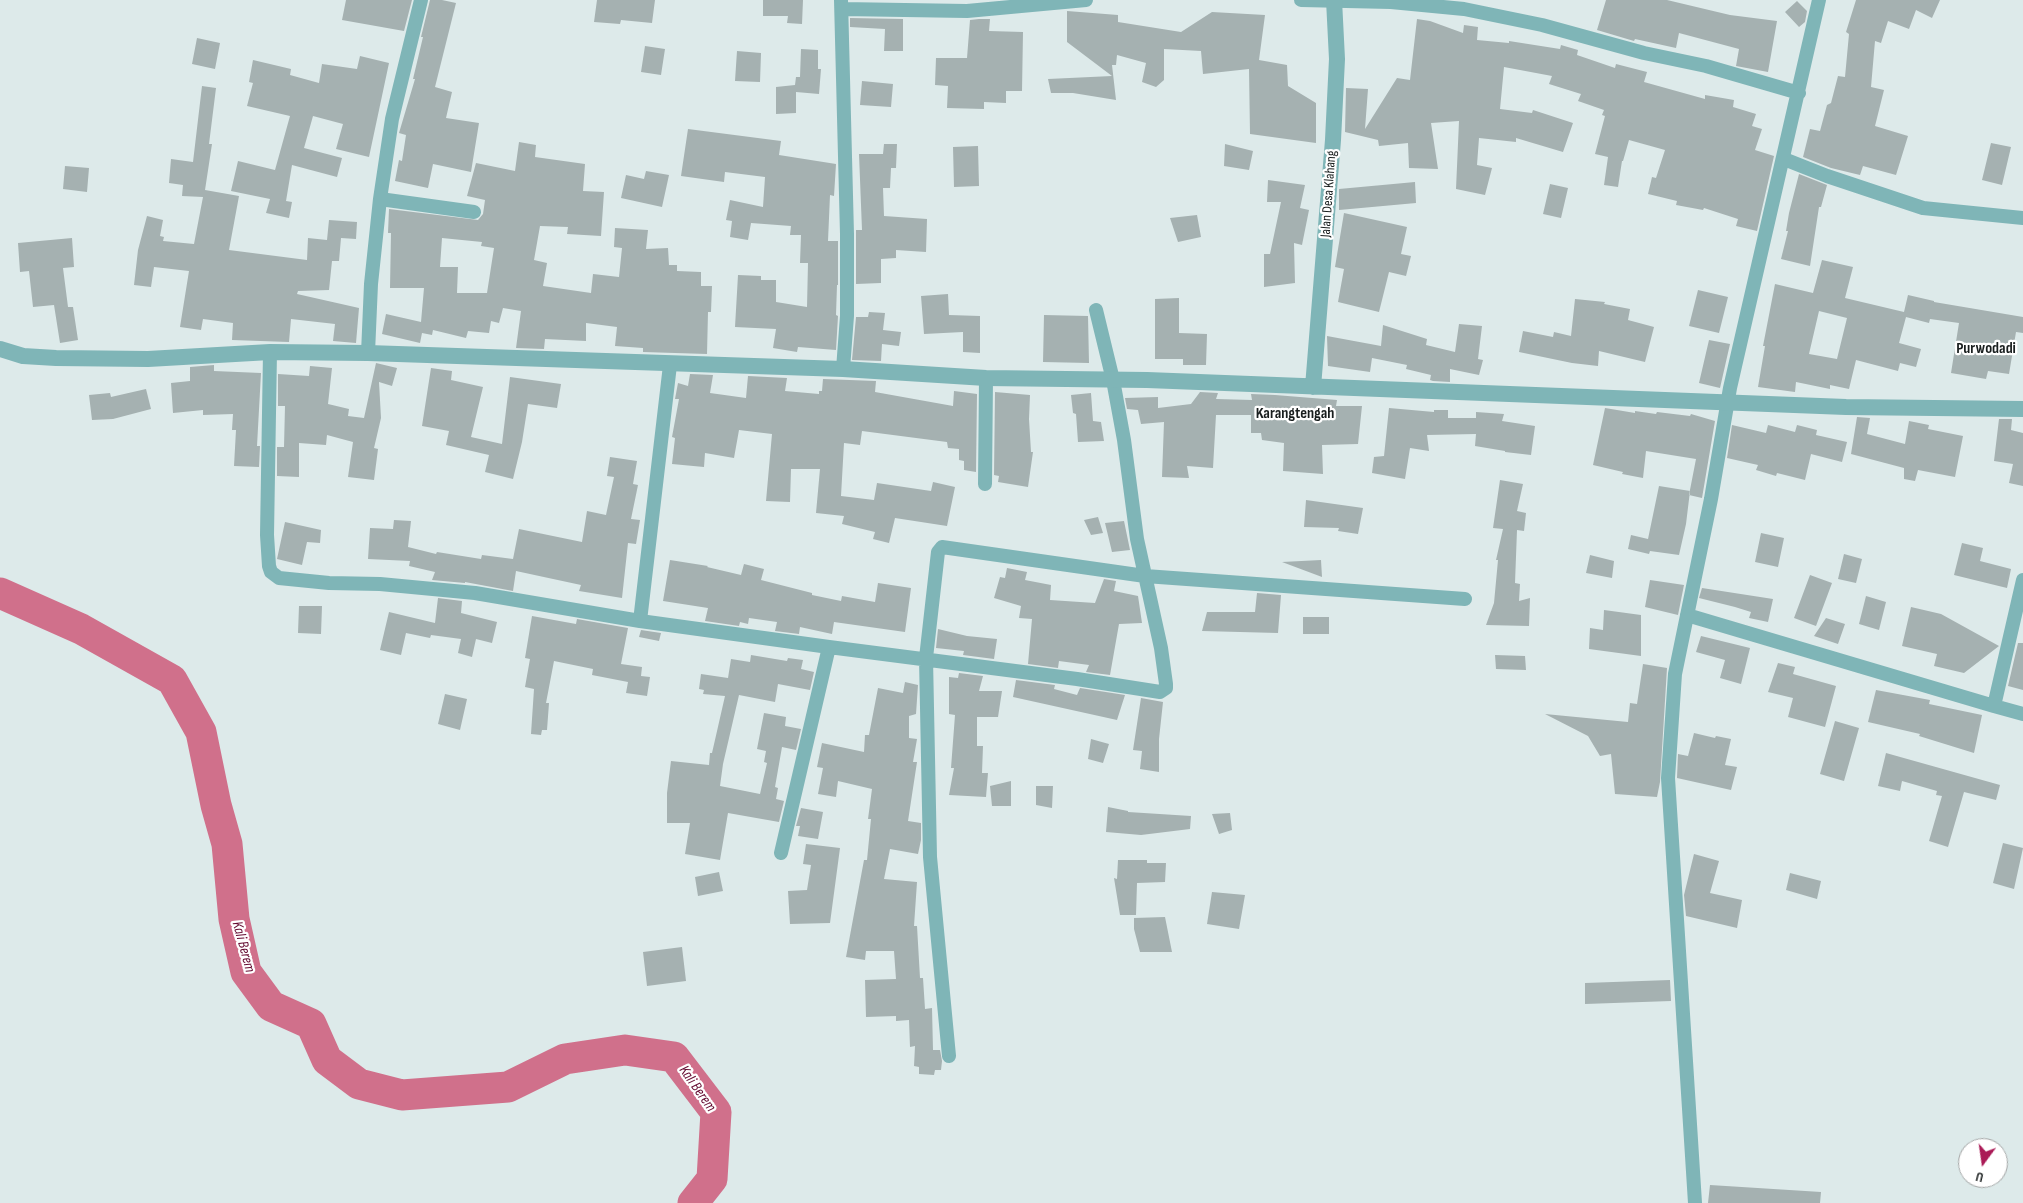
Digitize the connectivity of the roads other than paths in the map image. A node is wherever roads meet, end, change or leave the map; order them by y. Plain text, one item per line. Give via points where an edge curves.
1 (421, 0) edge
2 (1086, 0) edge
3 (1301, 0) edge
4 (1334, 0) edge
5 (1819, 0) edge
6 (842, 5) edge
7 (1799, 93) junction
8 (1784, 159) junction
9 (380, 199) junction
10 (474, 212) dead end
11 (2023, 218) edge
12 (1096, 310) dead end
13 (0, 349) edge
14 (270, 352) junction
15 (368, 353) junction
16 (670, 364) junction
17 (843, 369) junction
18 (986, 378) junction
19 (1113, 380) junction
20 (1313, 387) junction
21 (1728, 402) junction
22 (2023, 409) edge
23 (985, 484) dead end
24 (1145, 576) junction
25 (2023, 580) edge
26 (1466, 599) dead end
27 (1687, 615) junction
28 (640, 621) junction
29 (829, 647) junction
30 (926, 658) junction
31 (1994, 706) junction
32 (2023, 714) edge
33 (781, 853) dead end
34 (949, 1056) dead end
35 (1695, 1203) edge

1 - 9 street via 392,120
2 - 6 street via 967,11
3 - 4 street
4 - 7 street via 1464,9 1706,66
4 - 20 street, Jalan Desa Klahang via 1333,140
5 - 7 street
6 - 17 street via 848,316
7 - 8 street
8 - 11 street via 1923,208
8 - 21 street
9 - 10 street
9 - 15 street
12 - 19 street
13 - 14 street via 23,356 56,358 148,359
14 - 15 street
14 - 28 street via 267,535 269,566 274,575 291,580 475,593
15 - 16 street
16 - 17 street
16 - 28 street
17 - 18 street
18 - 19 street
18 - 23 street
19 - 20 street
19 - 24 street
20 - 21 street
21 - 22 street
21 - 27 street
24 - 26 street
24 - 30 street via 942,547 938,552
24 - 30 street via 1161,648 1164,691
25 - 31 street
27 - 31 street
27 - 35 street via 1675,674 1668,778
28 - 29 street
29 - 30 street
29 - 33 street
30 - 34 street via 930,857
31 - 32 street

